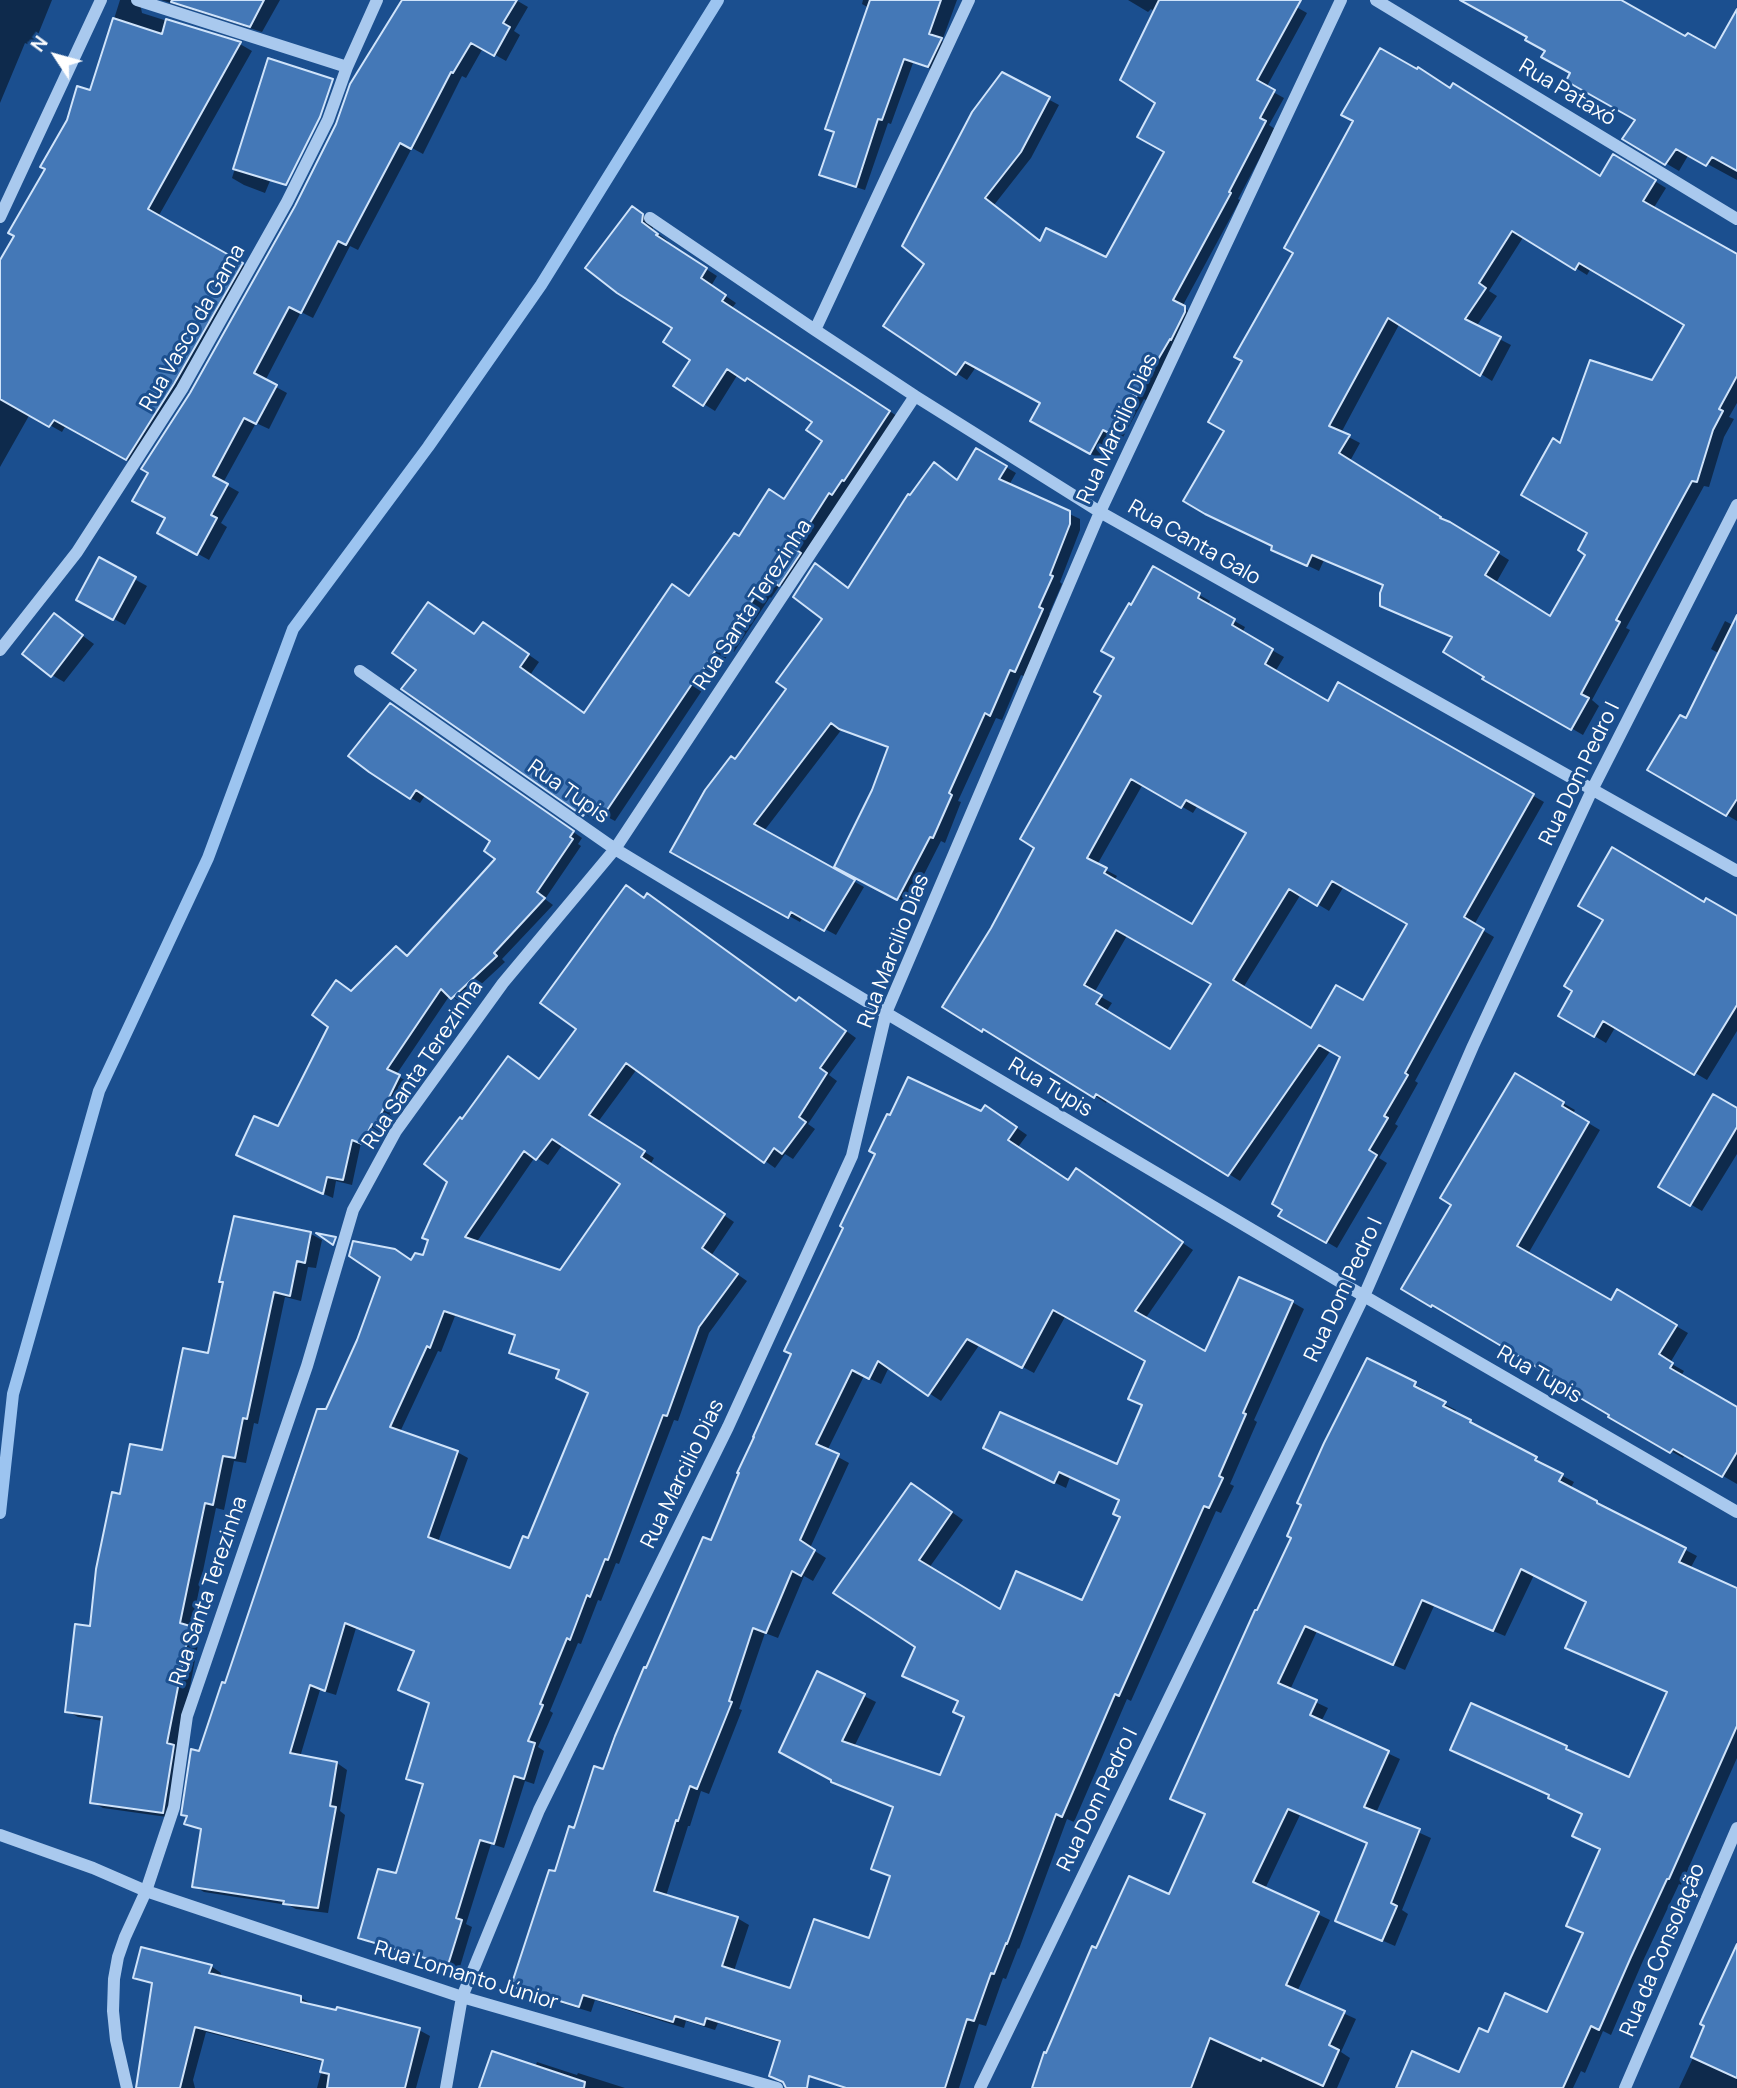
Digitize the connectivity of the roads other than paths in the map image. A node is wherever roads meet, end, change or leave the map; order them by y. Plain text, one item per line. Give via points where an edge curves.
1 (101, 0) edge
2 (137, 0) edge
3 (377, 0) edge
4 (969, 0) edge
5 (1341, 0) edge
6 (1376, 0) edge
7 (347, 67) junction
8 (5, 196) edge
9 (0, 217) edge
10 (650, 218) dead end
11 (1737, 219) edge
12 (815, 331) junction
13 (915, 396) junction
14 (1737, 505) edge
15 (1100, 512) junction
16 (0, 650) edge
17 (360, 671) dead end
18 (1592, 790) junction
19 (615, 849) junction
20 (1737, 871) edge
21 (886, 1013) junction
22 (1364, 1296) junction
23 (1737, 1512) edge
24 (1737, 1828) edge
25 (0, 1835) edge
26 (146, 1891) junction
27 (462, 1997) junction
28 (127, 2088) edge
29 (446, 2088) edge
30 (778, 2088) edge
31 (980, 2088) edge
32 (1625, 2088) edge

1 - 8 street
2 - 7 street
3 - 7 street, Rua Vasco da Gama
4 - 12 street
5 - 15 street, Rua Marcilio Dias
6 - 11 street, Rua Pataxó
7 - 16 street, Rua Vasco da Gama via 328,120 287,202 182,389 77,552
8 - 9 street
10 - 12 street, Rua Canta Galo
12 - 13 street, Rua Canta Galo
13 - 15 street, Rua Canta Galo
13 - 19 street, Rua Santa Terezinha
14 - 18 street, Rua Dom Pedro I
15 - 18 street, Rua Canta Galo
15 - 21 street, Rua Marcilio Dias
17 - 19 street, Rua Tupis
18 - 20 street, Rua Canta Galo
18 - 22 street, Rua Dom Pedro I
19 - 21 street, Rua Tupis
19 - 26 street, Rua Santa Terezinha via 503,983 396,1132 354,1210 307,1366 187,1716 174,1807
21 - 22 street, Rua Tupis
21 - 27 street, Rua Marcilio Dias via 852,1156 728,1427 539,1810
22 - 23 street, Rua Tupis
22 - 31 street, Rua Dom Pedro I
24 - 32 street, Rua da Consolação
25 - 26 street, Rua Lomanto Júnior
26 - 27 street, Rua Lomanto Júnior
26 - 28 street, Rua Santa Terezinha via 125,1937 114,1979 113,2011
27 - 29 street, Rua Marcilio Dias
27 - 30 street, Rua Lomanto Júnior

